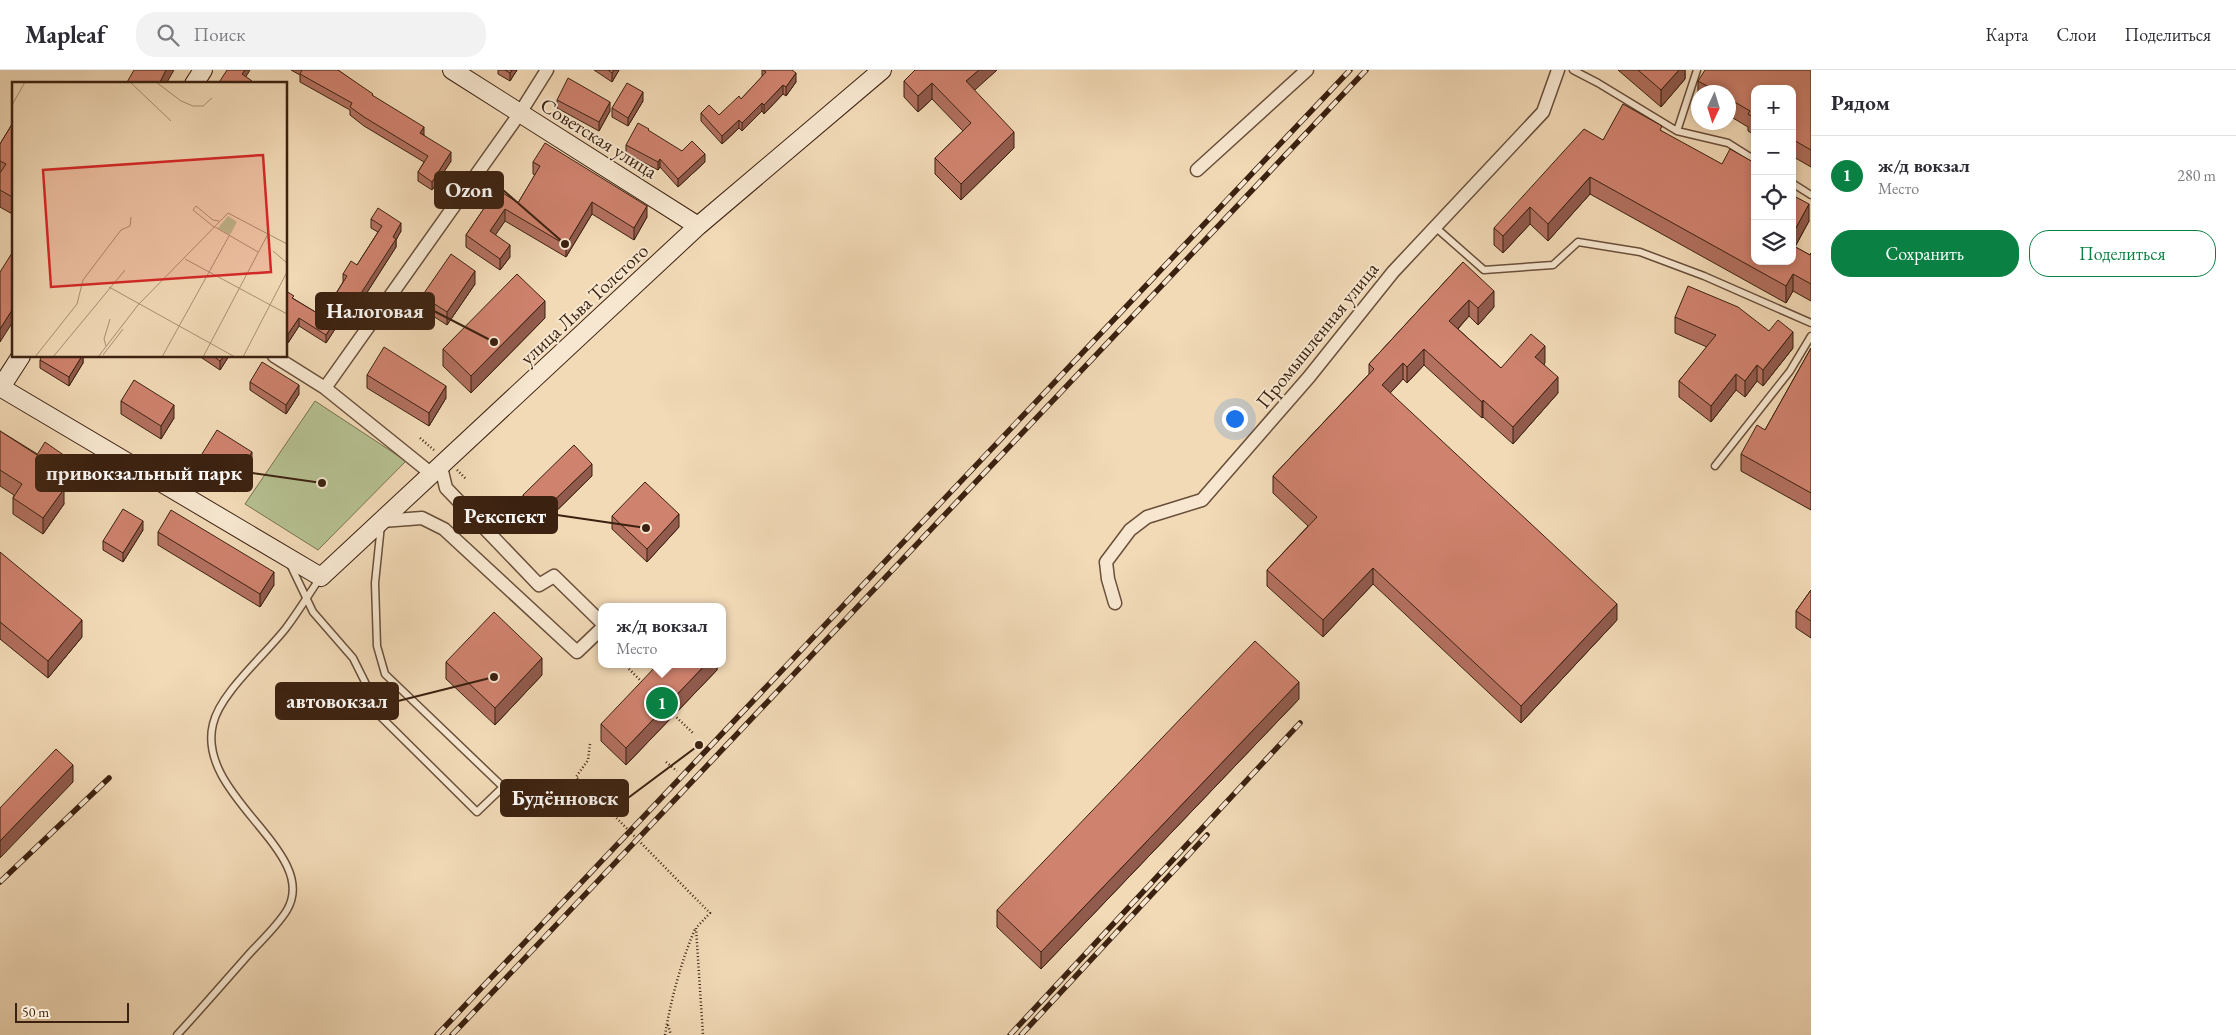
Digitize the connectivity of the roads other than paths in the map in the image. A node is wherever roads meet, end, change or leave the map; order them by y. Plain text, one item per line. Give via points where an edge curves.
1 (203, 70) edge
2 (452, 70) edge
3 (547, 70) edge
4 (864, 70) edge
5 (882, 70) edge
6 (1307, 70) edge
7 (1558, 70) edge
8 (1573, 70) edge
9 (1697, 70) edge
10 (195, 82) edge
11 (520, 113) junction
12 (1677, 131) junction
13 (1751, 157) edge
14 (1197, 170) dead end
15 (1796, 186) edge
16 (1811, 195) edge
17 (696, 224) junction
18 (1434, 226) junction
19 (1811, 323) edge
20 (1811, 336) edge
21 (20, 358) edge
22 (277, 358) edge
23 (0, 387) edge
24 (325, 388) junction
25 (1715, 466) dead end
26 (437, 471) junction
27 (382, 521) junction
28 (287, 556) junction
29 (321, 577) junction
30 (306, 598) junction
31 (1115, 603) dead end
32 (598, 619) edge
33 (598, 632) edge
34 (177, 1035) edge

1 - 10 main road
2 - 11 main road, Советская улица
3 - 11 street
4 - 17 main road, улица Льва Толстого
5 - 17 main road, улица Льва Толстого
6 - 14 street
7 - 18 street, Промышленная улица via 1543,112
8 - 12 lane
9 - 12 lane
11 - 17 main road, Советская улица
11 - 24 street
12 - 13 lane via 1728,143
15 - 16 lane
17 - 26 main road, улица Льва Толстого
18 - 19 lane via 1484,270 1553,265 1578,242 1604,246 1640,252
18 - 31 street, Промышленная улица via 1202,500 1146,517 1130,530 1106,562
20 - 25 lane via 1790,371
21 - 23 main road
22 - 24 street
23 - 28 main road
24 - 26 street
26 - 27 main road, улица Льва Толстого
26 - 32 street via 446,488 539,585 554,576
27 - 29 main road, улица Льва Толстого
27 - 30 lane via 374,583 377,646 384,674 503,788 476,812 376,712 353,658 313,612
27 - 33 street via 422,518 444,529 577,652
28 - 29 main road
28 - 30 lane
29 - 30 lane
30 - 34 lane via 286,628 223,703 213,722 210,739 215,765 278,850 291,872 294,890 282,917

